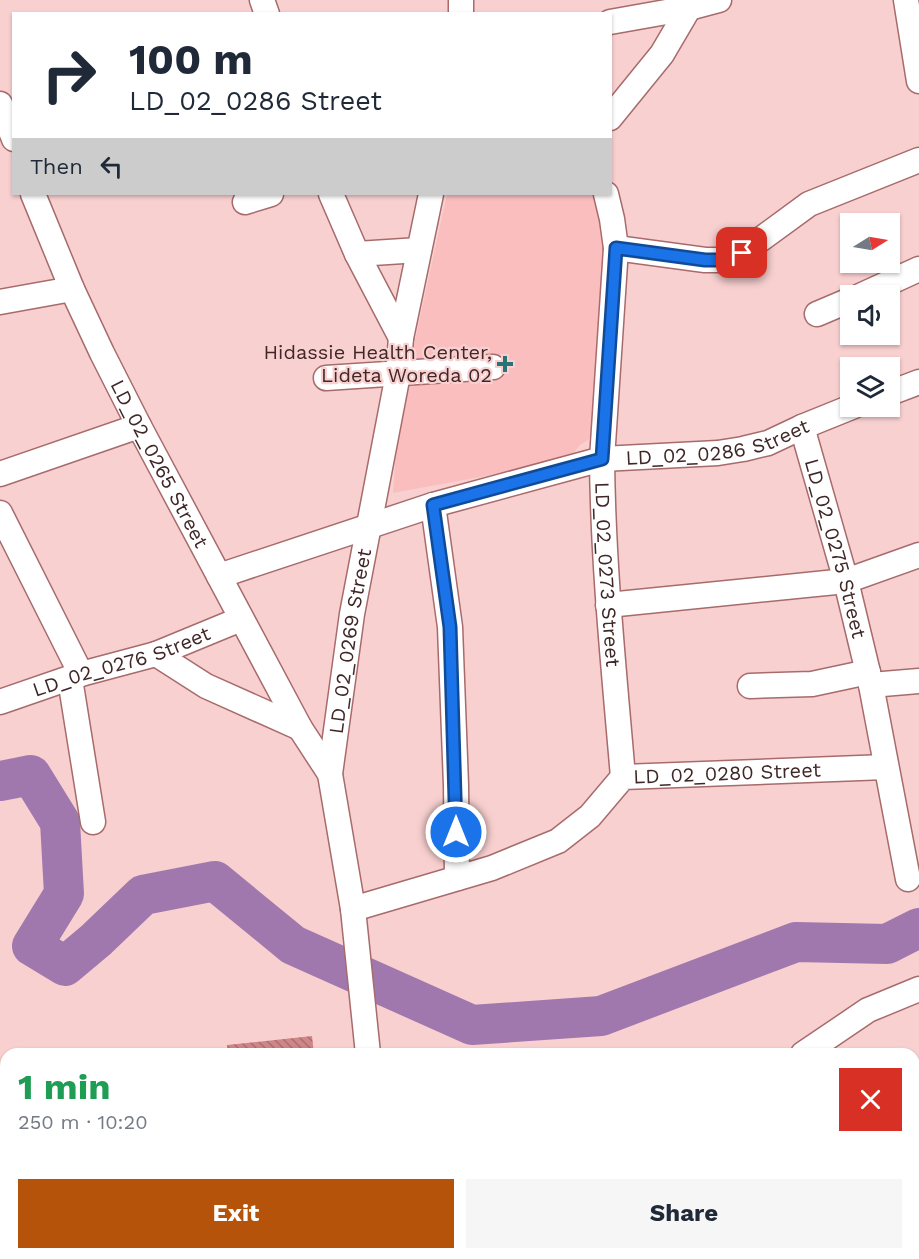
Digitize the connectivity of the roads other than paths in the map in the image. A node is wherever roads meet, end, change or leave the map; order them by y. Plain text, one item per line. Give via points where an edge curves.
1 (719, 0) edge
2 (906, 0) edge
3 (689, 8) junction
4 (612, 22) edge
5 (919, 81) edge
6 (0, 104) edge
7 (612, 116) edge
8 (12, 132) edge
9 (919, 160) edge
10 (33, 195) edge
11 (268, 195) edge
12 (331, 195) edge
13 (431, 195) edge
14 (606, 195) edge
15 (245, 202) dead end
16 (616, 248) junction
17 (419, 250) junction
18 (357, 254) junction
19 (919, 269) edge
20 (884, 285) edge
21 (72, 289) junction
22 (0, 302) edge
23 (840, 304) edge
24 (817, 314) dead end
25 (401, 338) junction
26 (493, 367) dead end
27 (398, 374) junction
28 (326, 378) dead end
29 (919, 382) edge
30 (900, 389) edge
31 (840, 412) edge
32 (139, 426) junction
33 (802, 427) junction
34 (602, 459) junction
35 (0, 474) edge
36 (433, 505) junction
37 (0, 513) edge
38 (370, 526) junction
39 (919, 555) edge
40 (219, 576) junction
41 (846, 581) junction
42 (608, 605) junction
43 (241, 619) junction
44 (156, 654) junction
45 (76, 676) junction
46 (869, 679) junction
47 (919, 681) edge
48 (750, 686) dead end
49 (0, 702) edge
50 (300, 728) junction
51 (886, 767) junction
52 (330, 774) junction
53 (623, 777) junction
54 (93, 822) dead end
55 (457, 878) junction
56 (908, 879) dead end
57 (353, 909) junction
58 (919, 989) edge
59 (367, 1048) edge
60 (811, 1048) edge

1 - 3 street
2 - 5 street
3 - 4 street
3 - 7 street via 662,54
6 - 8 street
9 - 16 street via 809,204 742,253 721,260
10 - 21 street, LD_02_0265 Street
11 - 15 street
12 - 18 street
13 - 17 street, LD_02_0269 Street
14 - 16 street, LD_02_0273 Street
16 - 34 street, LD_02_0273 Street
17 - 18 street
17 - 25 street, LD_02_0269 Street
18 - 25 street
19 - 20 street
21 - 22 street
21 - 32 street, LD_02_0265 Street
23 - 24 street
25 - 27 street, LD_02_0269 Street
26 - 27 street
27 - 28 street
27 - 38 street, LD_02_0269 Street
29 - 30 street
31 - 33 street, LD_02_0286 Street
32 - 35 street
32 - 40 street, LD_02_0265 Street
33 - 34 street, LD_02_0286 Street via 735,451
33 - 41 street, LD_02_0275 Street
34 - 36 street, LD_02_0286 Street
34 - 42 street, LD_02_0273 Street
36 - 38 street, LD_02_0286 Street
36 - 55 street via 450,627
37 - 45 street
38 - 40 street, LD_02_0286 Street
38 - 52 street, LD_02_0269 Street via 352,614
39 - 41 street
40 - 43 street, LD_02_0265 Street
41 - 42 street
41 - 46 street, LD_02_0275 Street
42 - 53 street, LD_02_0273 Street
43 - 44 street, LD_02_0276 Street
43 - 50 street, LD_02_0265 Street
44 - 45 street, LD_02_0276 Street
44 - 50 street via 206,686
45 - 49 street, LD_02_0276 Street
45 - 54 street
46 - 47 street
46 - 48 street
46 - 51 street, LD_02_0275 Street
50 - 52 street, LD_02_0265 Street
51 - 53 street, LD_02_0280 Street
51 - 56 street, LD_02_0275 Street
52 - 57 street, LD_02_0269 Street
53 - 55 street, LD_02_0280 Street via 590,816 558,841
55 - 57 street, LD_02_0280 Street
57 - 59 street, LD_02_0269 Street
58 - 60 street via 868,1010

